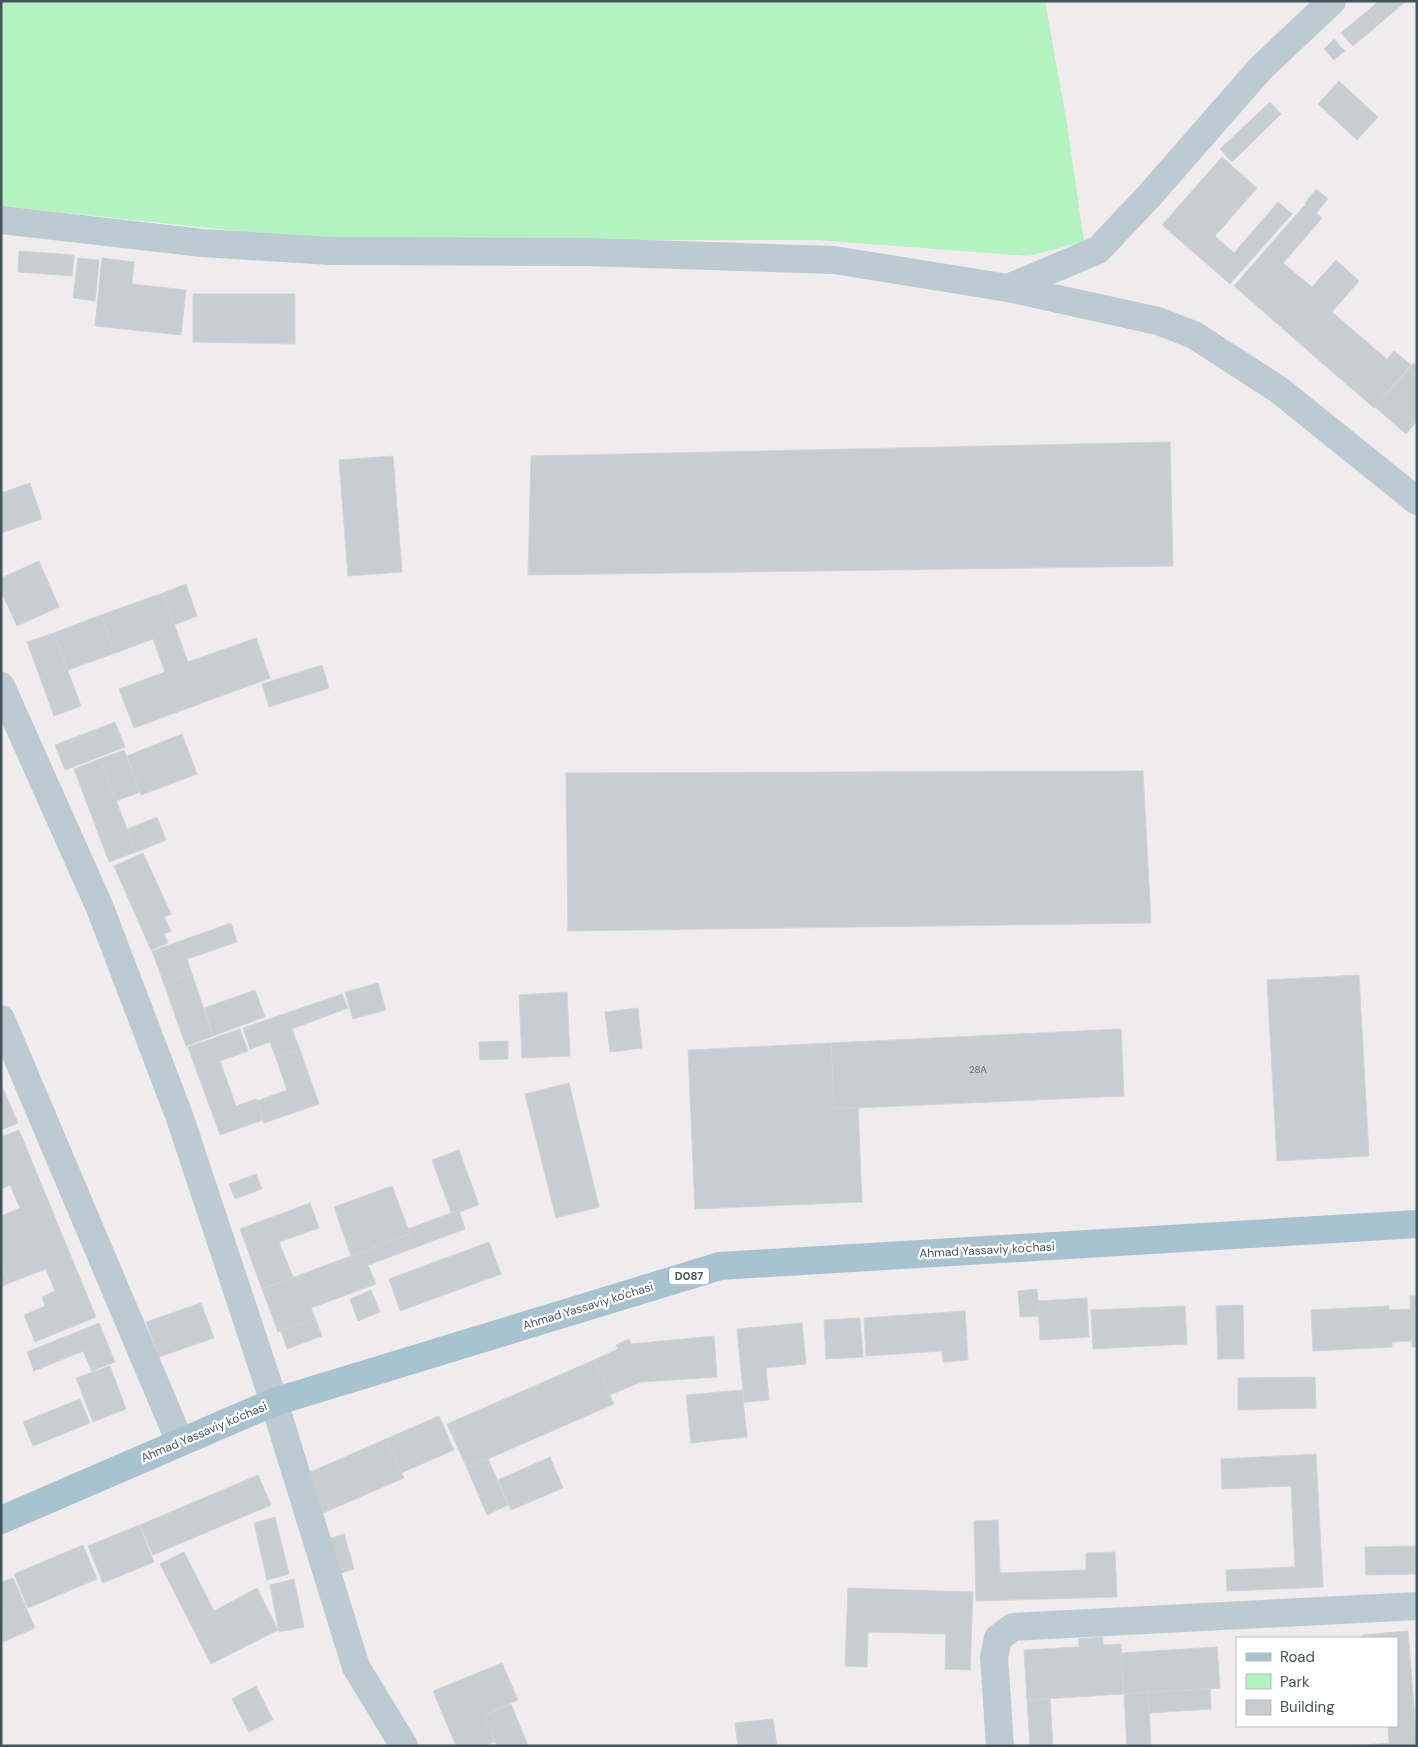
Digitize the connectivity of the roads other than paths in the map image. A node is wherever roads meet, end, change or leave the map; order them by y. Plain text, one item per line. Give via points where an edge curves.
1 (1332, 1) edge
2 (1, 220) edge
3 (1008, 288) junction
4 (1417, 501) edge
5 (1, 686) edge
6 (1, 1019) edge
7 (1417, 1224) edge
8 (274, 1402) junction
9 (180, 1442) junction
10 (1, 1520) edge
11 (1417, 1606) edge
12 (404, 1746) edge
13 (1000, 1746) edge

1 - 3 street via 1260,69 1098,250
2 - 3 street via 202,243 331,251 585,252 834,260
3 - 4 street via 1158,321 1194,335 1279,390
5 - 8 street via 100,908 180,1118
6 - 9 street
7 - 8 main road, Ahmad Yassaviy ko'chasi / D087 via 720,1266
8 - 9 main road, Ahmad Yassaviy ko'chasi / D087
8 - 12 street via 356,1667
9 - 10 main road, Ahmad Yassaviy ko'chasi / D087
11 - 13 street via 1013,1627 998,1638 994,1657

